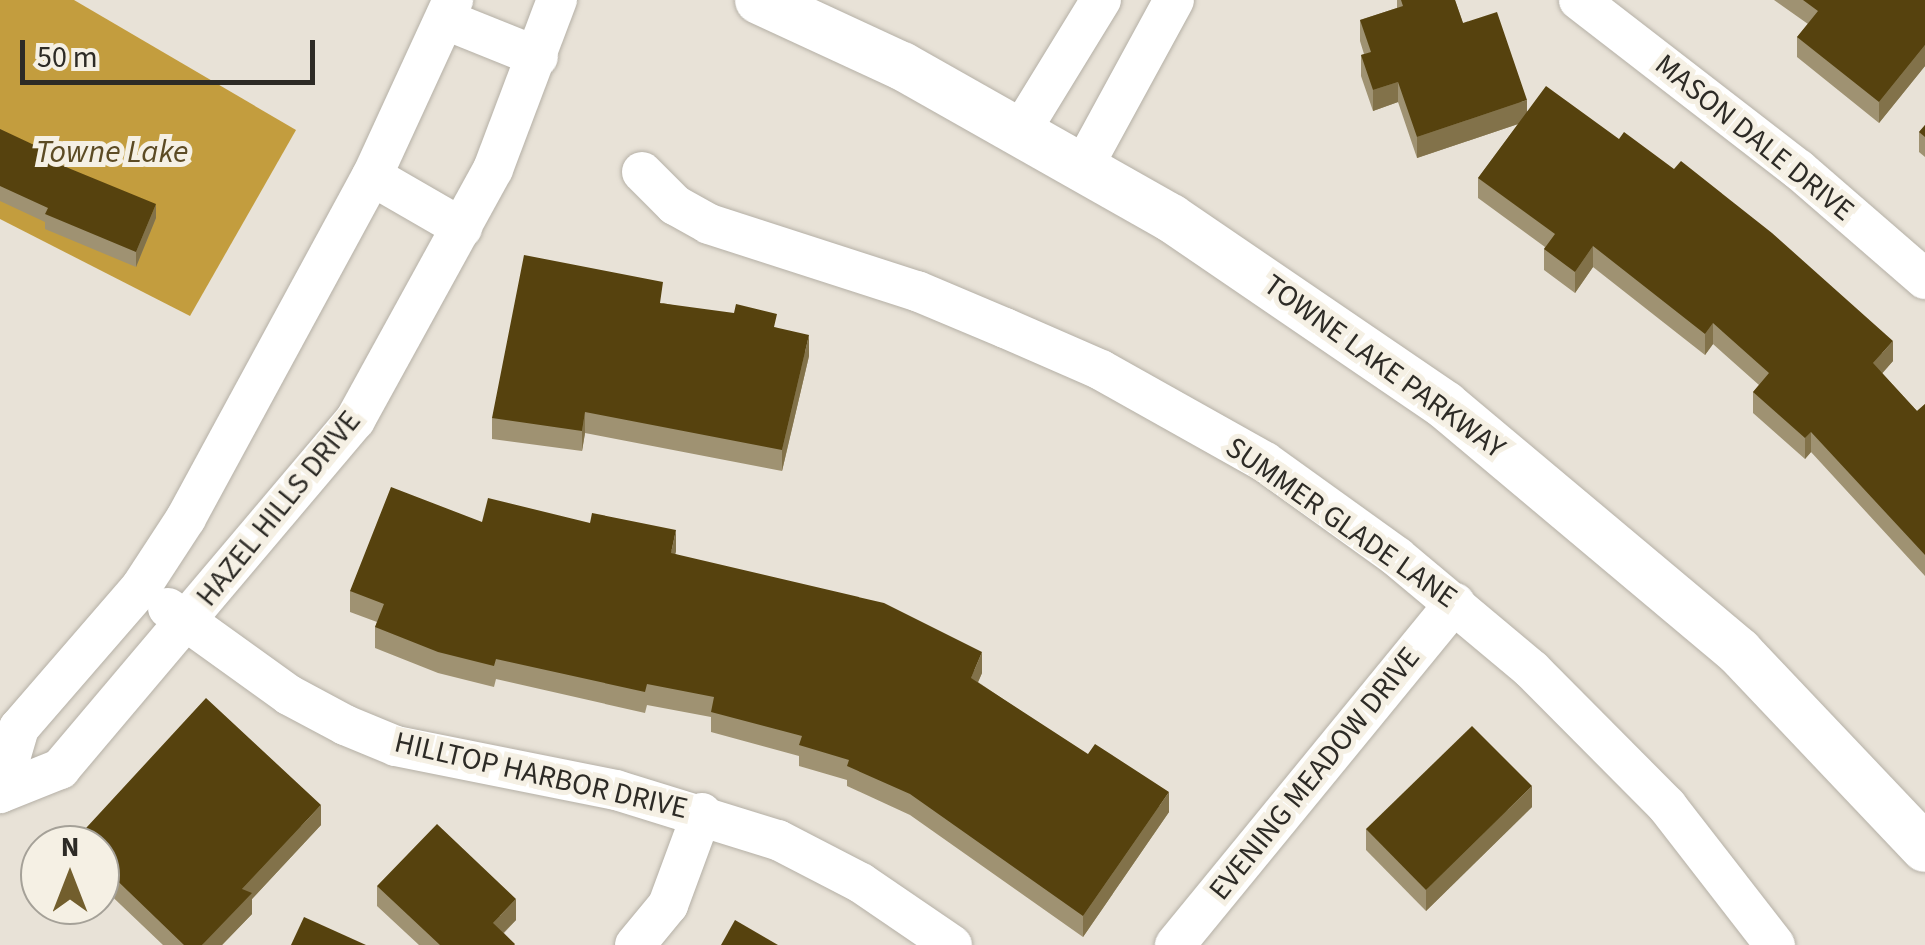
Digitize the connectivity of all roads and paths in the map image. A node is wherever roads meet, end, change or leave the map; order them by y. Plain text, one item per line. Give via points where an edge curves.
1 (557, 0) edge
2 (759, 0) edge
3 (1101, 0) edge
4 (1174, 0) edge
5 (1579, 0) edge
6 (450, 10) edge
7 (538, 57) junction
8 (1020, 132) junction
9 (1083, 167) junction
10 (642, 172) dead end
11 (372, 176) junction
12 (462, 228) junction
13 (1925, 279) edge
14 (141, 587) junction
15 (1455, 603) junction
16 (186, 622) junction
17 (0, 793) edge
18 (702, 813) junction
19 (1925, 848) edge
20 (635, 945) edge
21 (952, 945) edge
22 (1175, 945) edge
23 (1776, 945) edge

1 - 7 street, HAZEL HILLS DRIVE
2 - 8 street, TOWNE LAKE PARKWAY
3 - 8 street
4 - 9 street
5 - 13 street, MASON DALE DRIVE via 1798,169
6 - 7 street
6 - 11 street, HAZEL HILLS DRIVE
7 - 12 street, HAZEL HILLS DRIVE
8 - 9 street, TOWNE LAKE PARKWAY
9 - 19 street, TOWNE LAKE PARKWAY via 1308,308 1576,511 1739,652
10 - 15 street, SUMMER GLADE LANE via 675,205 722,229 917,292 1101,370 1264,462
11 - 12 street
11 - 14 street, HAZEL HILLS DRIVE
12 - 16 street, HAZEL HILLS DRIVE via 355,420
14 - 16 street, HILLTOP HARBOR DRIVE
14 - 17 street, HAZEL HILLS DRIVE via 19,728
15 - 22 street, EVENING MEADOW DRIVE
15 - 23 street, SUMMER GLADE LANE via 1612,746
16 - 17 street, HAZEL HILLS DRIVE via 60,769
16 - 18 street, HILLTOP HARBOR DRIVE via 290,695 396,746
18 - 20 street via 668,905
18 - 21 street, HILLTOP HARBOR DRIVE via 778,840 861,883

